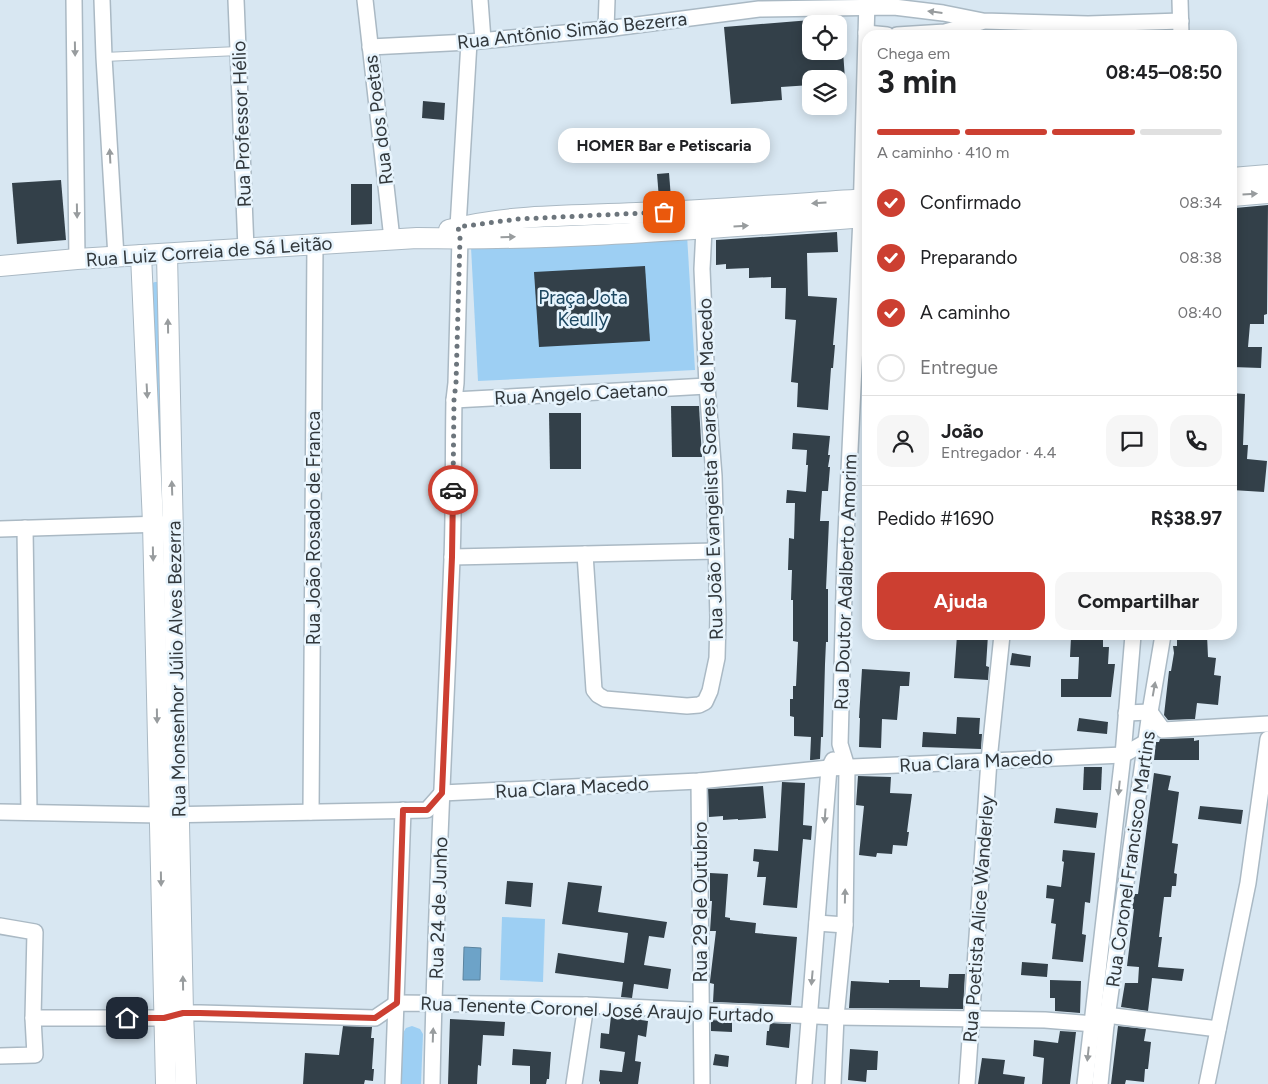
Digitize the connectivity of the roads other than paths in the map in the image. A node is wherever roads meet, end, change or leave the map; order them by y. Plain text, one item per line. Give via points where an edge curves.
1 (74, 0) edge
2 (102, 0) edge
3 (236, 0) edge
4 (365, 0) edge
5 (480, 0) edge
6 (606, 0) edge
7 (1180, 0) edge
8 (867, 3) edge
9 (983, 21) junction
10 (1181, 28) edge
11 (606, 29) junction
12 (1088, 29) edge
13 (866, 30) edge
14 (952, 30) edge
15 (476, 41) junction
16 (370, 46) junction
17 (238, 51) junction
18 (104, 57) junction
19 (1268, 176) edge
20 (1237, 178) edge
21 (1268, 193) edge
22 (1237, 196) edge
23 (862, 209) edge
24 (862, 209) edge
25 (704, 229) junction
26 (459, 233) junction
27 (392, 239) junction
28 (315, 244) junction
29 (862, 245) edge
30 (246, 248) junction
31 (167, 254) junction
32 (141, 255) junction
33 (116, 257) junction
34 (77, 259) junction
35 (0, 266) edge
36 (707, 386) junction
37 (454, 400) junction
38 (153, 523) junction
39 (173, 524) junction
40 (25, 528) junction
41 (0, 529) edge
42 (716, 550) junction
43 (585, 554) junction
44 (452, 557) junction
45 (1001, 640) edge
46 (1133, 640) edge
47 (1162, 640) edge
48 (1150, 712) junction
49 (1126, 713) junction
50 (1268, 724) edge
51 (1268, 739) edge
52 (1146, 742) junction
53 (840, 744) junction
54 (1123, 755) junction
55 (989, 760) junction
56 (847, 767) junction
57 (829, 768) junction
58 (699, 781) junction
59 (442, 793) junction
60 (403, 810) junction
61 (0, 812) edge
62 (29, 812) junction
63 (311, 812) junction
64 (160, 815) junction
65 (180, 815) junction
66 (817, 923) junction
67 (845, 925) junction
68 (0, 926) edge
69 (397, 1003) junction
70 (435, 1004) junction
71 (586, 1005) junction
72 (701, 1010) junction
73 (174, 1015) junction
74 (808, 1016) junction
75 (836, 1017) junction
76 (33, 1018) junction
77 (971, 1019) junction
78 (1100, 1019) junction
79 (1218, 1029) junction
80 (0, 1056) edge
81 (166, 1084) edge
82 (186, 1084) edge
83 (393, 1084) edge
84 (432, 1084) edge
85 (574, 1084) edge
86 (702, 1084) edge
87 (804, 1084) edge
88 (833, 1084) edge
89 (967, 1084) edge
90 (1085, 1084) edge
91 (1100, 1084) edge
92 (1207, 1084) edge

1 -> 34 street
2 - 18 street
3 - 17 street, Rua Professor Hélio
4 - 16 street, Rua dos Poetas
5 - 15 street, Rua 24 de Junho
6 - 11 street
7 - 10 street
9 -> 8 street, Rua Antônio Simão Bezerra via 942,12
8 - 11 street, Rua Antônio Simão Bezerra via 759,9
8 - 13 street, Rua Doutor Adalberto Amorim
9 - 12 street, Rua Antônio Simão Bezerra
9 - 14 street, Rua Antônio Simão Bezerra
10 - 12 street, Rua Antônio Simão Bezerra
11 - 15 street, Rua Antônio Simão Bezerra
15 - 16 street, Rua Antônio Simão Bezerra
15 - 26 street, Rua 24 de Junho
16 - 27 street, Rua dos Poetas
17 - 18 lane
17 - 30 street, Rua Professor Hélio
33 -> 18 street
19 - 20 street
22 -> 21 street
23 -> 26 street, Rua Luiz Correia de Sá Leitão via 683,211 518,219
25 -> 24 street, Rua Luiz Correia de Sá Leitão
26 -> 25 street, Rua Luiz Correia de Sá Leitão
25 - 36 street, Rua João Evangelista Soares de Macedo via 702,269
26 - 27 street, Rua Luiz Correia de Sá Leitão
26 - 37 street, Rua 24 de Junho
27 - 28 street, Rua Luiz Correia de Sá Leitão
28 - 30 street, Rua Luiz Correia de Sá Leitão
28 - 63 street, Rua João Rosado de Franca
29 - 53 street, Rua Doutor Adalberto Amorim via 845,555
30 - 31 street, Rua Luiz Correia de Sá Leitão
31 - 32 street, Rua Luiz Correia de Sá Leitão
39 -> 31 street, Rua Monsenhor Júlio Alves Bezerra
32 - 33 street, Rua Luiz Correia de Sá Leitão
32 -> 38 street, Rua Monsenhor Júlio Alves Bezerra
33 - 34 street, Rua Luiz Correia de Sá Leitão
34 - 35 street, Rua Luiz Correia de Sá Leitão
36 - 37 street, Rua Angelo Caetano
36 - 42 street, Rua João Evangelista Soares de Macedo
37 - 44 street, Rua 24 de Junho
38 - 39 street
38 - 40 street
38 -> 64 street, Rua Monsenhor Júlio Alves Bezerra
39 - 65 street, Rua Monsenhor Júlio Alves Bezerra
40 - 41 street
40 - 62 street
42 - 43 street
42 - 43 street, Rua João Evangelista Soares de Macedo via 717,658 708,698 699,705 687,706 605,699 594,690
43 - 44 street
44 - 59 street, Rua 24 de Junho
45 - 55 street, Rua Poetista Alice Wanderley
46 - 49 street, Rua Coronel Francisco Martins
48 -> 47 street, Rua Coronel Francisco Martins
48 - 49 street
48 - 50 street via 1163,730
48 - 52 street, Rua Coronel Francisco Martins
49 - 54 street, Rua Coronel Francisco Martins
51 - 79 street via 1248,883
52 - 54 street, Rua Clara Macedo
52 - 78 street, Rua Coronel Francisco Martins
53 - 56 street, Rua Doutor Adalberto Amorim
53 - 57 street, Rua Doutor Adalberto Amorim
54 - 55 street, Rua Clara Macedo
54 -> 78 street, Rua Coronel Francisco Martins
55 - 56 street, Rua Clara Macedo
55 - 77 street, Rua Poetista Alice Wanderley
56 - 57 street, Rua Clara Macedo
67 -> 56 street, Rua Doutor Adalberto Amorim
57 - 58 street, Rua Clara Macedo
57 -> 66 street, Rua Doutor Adalberto Amorim
58 - 59 street, Rua Clara Macedo
58 - 72 street, Rua 29 de Outubro
59 - 60 street via 427,810
59 - 70 street, Rua 24 de Junho
60 - 63 street
60 - 69 street, Rua 24 de Junho
61 - 62 street
62 - 64 street
63 - 65 street
64 - 65 street
64 -> 73 street, Rua Monsenhor Júlio Alves Bezerra
73 -> 65 street, Rua Monsenhor Júlio Alves Bezerra
66 - 67 street
66 -> 74 street, Rua Doutor Adalberto Amorim
67 - 75 street, Rua Doutor Adalberto Amorim
68 - 76 street via 35,932
69 - 70 street, Rua Tenente Coronel José Araujo Furtado
69 - 73 street, Rua Tenente Coronel José Araujo Furtado via 375,1018
69 - 83 street, Rua 24 de Junho
70 - 71 street, Rua Tenente Coronel José Araujo Furtado
84 -> 70 street, Rua 24 de Junho
71 - 72 street, Rua Tenente Coronel José Araujo Furtado
71 - 85 street
72 - 74 street, Rua Tenente Coronel José Araujo Furtado
72 - 86 street, Rua 29 de Outubro
73 - 76 street, Rua Tenente Coronel José Araujo Furtado
73 - 81 street, Rua Monsenhor Júlio Alves Bezerra
73 - 82 street, Rua Monsenhor Júlio Alves Bezerra
74 - 75 street, Rua Tenente Coronel José Araujo Furtado
74 - 87 street, Rua Doutor Adalberto Amorim
75 - 77 street, Rua Tenente Coronel José Araujo Furtado
75 - 88 street, Rua Doutor Adalberto Amorim
76 - 80 street via 35,1054
77 - 78 street, Rua Tenente Coronel José Araujo Furtado
77 - 89 street, Rua Poetista Alice Wanderley
78 - 79 street, Rua Tenente Coronel José Araujo Furtado
78 -> 90 street, Rua Coronel Francisco Martins
78 - 91 street, Rua Coronel Francisco Martins
79 - 92 street

